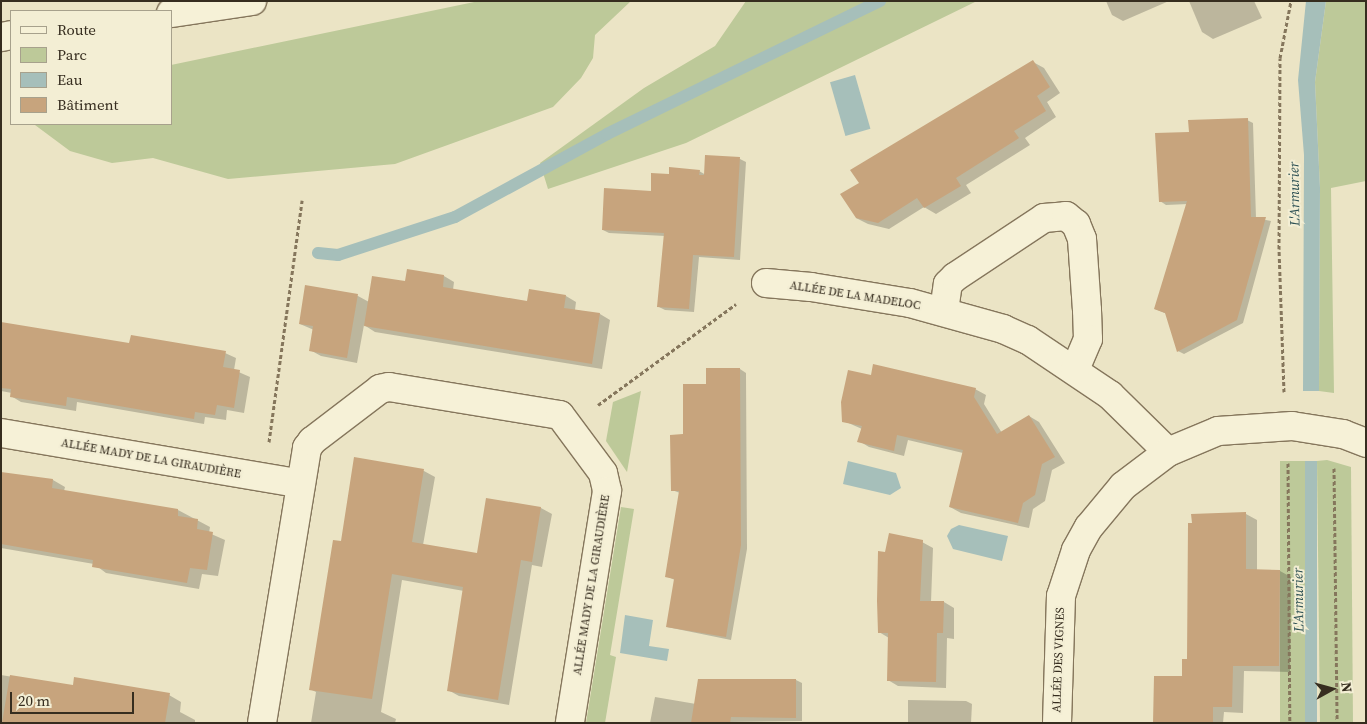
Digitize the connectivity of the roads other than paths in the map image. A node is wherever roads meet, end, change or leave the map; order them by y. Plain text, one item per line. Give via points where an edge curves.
1 (252, 1) edge
2 (172, 13) edge
3 (766, 284) dead end
4 (944, 311) junction
5 (1075, 369) junction
6 (1, 433) edge
7 (1366, 443) edge
8 (1168, 452) junction
9 (301, 484) junction
10 (262, 723) edge
11 (570, 723) edge
12 (1057, 723) edge

1 - 2 street
3 - 4 street, ALLÉE DE LA MADELOC via 849,292
4 - 5 street, ALLÉE DE LA MADELOC via 1028,340
4 - 5 street via 948,284 955,277 1044,218 1066,216 1076,224 1082,239 1087,310 1088,339
5 - 8 street, ALLÉE DE LA MADELOC via 1110,395
6 - 9 street, ALLÉE MADY DE LA GIRAUDIÈRE
7 - 8 street, ALLÉE DES VIGNES via 1330,431 1270,426 1218,432
8 - 12 street, ALLÉE DES VIGNES via 1139,472 1111,499 1076,550 1061,596
9 - 10 street, ALLÉE MADY DE LA GIRAUDIÈRE
9 - 11 street, ALLÉE MADY DE LA GIRAUDIÈRE via 307,448 312,441 380,389 389,387 555,413 563,418 603,473 607,491

